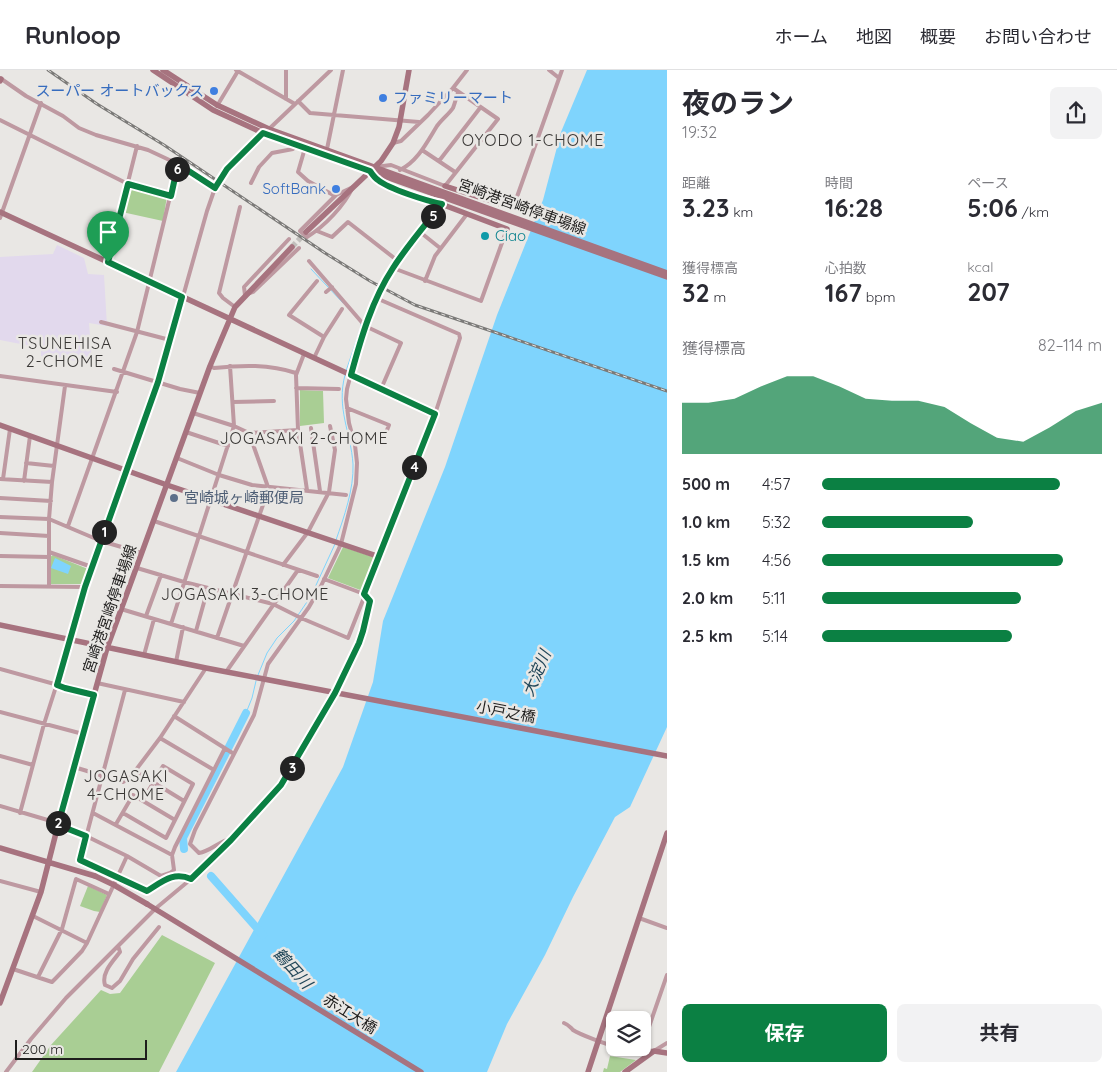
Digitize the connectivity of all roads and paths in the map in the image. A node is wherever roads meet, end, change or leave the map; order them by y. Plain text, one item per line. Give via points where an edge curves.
1 (286, 70) edge
2 (331, 70) edge
3 (344, 70) edge
4 (409, 70) edge
5 (465, 70) edge
6 (549, 70) edge
7 (562, 70) edge
8 (159, 71) edge
9 (237, 71) edge
10 (559, 78) junction
11 (0, 79) edge
12 (453, 88) junction
13 (458, 93) junction
14 (286, 99) junction
15 (296, 103) junction
16 (40, 104) junction
17 (215, 108) junction
18 (480, 108) junction
19 (333, 116) junction
20 (0, 120) edge
21 (400, 120) junction
22 (419, 122) junction
23 (269, 129) junction
24 (263, 133) junction
25 (29, 135) junction
26 (393, 143) junction
27 (296, 144) junction
28 (137, 146) junction
29 (305, 148) junction
30 (326, 148) junction
31 (422, 150) junction
32 (439, 161) junction
33 (178, 164) junction
34 (372, 169) junction
35 (400, 170) junction
36 (456, 172) junction
37 (251, 183) dead end
38 (128, 184) junction
39 (445, 186) junction
40 (353, 187) junction
41 (215, 188) junction
42 (171, 196) junction
43 (335, 196) junction
44 (442, 204) junction
45 (240, 208) dead end
46 (513, 208) joint
47 (1, 214) edge
48 (467, 214) junction
49 (521, 222) junction
50 (507, 229) joint
51 (316, 231) junction
52 (306, 232) tunnel mouth
53 (420, 232) junction
54 (289, 239) dead end
55 (292, 247) tunnel mouth
56 (299, 248) tunnel mouth
57 (440, 248) junction
58 (309, 261) dead end
59 (398, 261) junction
60 (108, 262) junction
61 (393, 268) junction
62 (667, 273) edge
63 (667, 277) edge
64 (150, 280) junction
65 (425, 280) junction
66 (317, 281) dead end
67 (332, 287) junction
68 (326, 292) dead end
69 (245, 295) junction
70 (182, 297) junction
71 (376, 298) junction
72 (235, 307) junction
73 (342, 310) dead end
74 (230, 318) junction
75 (101, 322) dead end
76 (365, 326) junction
77 (137, 332) junction
78 (324, 338) junction
79 (170, 340) junction
80 (304, 354) junction
81 (314, 358) junction
82 (210, 366) junction
83 (230, 366) junction
84 (114, 369) dead end
85 (124, 371) junction
86 (296, 373) junction
87 (351, 375) junction
88 (0, 376) edge
89 (158, 382) junction
90 (65, 386) junction
91 (296, 388) junction
92 (339, 388) dead end
93 (380, 389) junction
94 (117, 392) junction
95 (200, 393) junction
96 (274, 401) dead end
97 (233, 402) junction
98 (347, 408) junction
99 (193, 413) junction
100 (435, 414) junction
101 (0, 425) edge
102 (234, 426) junction
103 (330, 426) dead end
104 (312, 428) dead end
105 (10, 429) junction
106 (298, 430) junction
107 (186, 432) junction
108 (249, 433) junction
109 (30, 436) junction
110 (382, 443) dead end
111 (56, 445) junction
112 (228, 446) junction
113 (176, 458) junction
114 (93, 459) junction
115 (26, 462) junction
116 (54, 466) junction
117 (126, 470) junction
118 (219, 475) junction
119 (2, 479) edge
120 (24, 481) junction
121 (52, 482) junction
122 (167, 485) junction
123 (268, 486) junction
124 (307, 490) junction
125 (320, 491) junction
126 (329, 492) junction
127 (346, 495) dead end
128 (0, 498) edge
129 (210, 500) junction
130 (51, 501) junction
131 (259, 516) junction
132 (0, 517) edge
133 (49, 519) junction
134 (154, 521) junction
135 (68, 526) junction
136 (308, 532) junction
137 (0, 533) edge
138 (49, 536) junction
139 (198, 537) junction
140 (101, 540) junction
141 (341, 544) junction
142 (49, 552) junction
143 (142, 553) junction
144 (246, 554) junction
145 (0, 556) edge
146 (49, 557) junction
147 (380, 557) junction
148 (283, 565) junction
149 (92, 568) junction
150 (137, 568) junction
151 (298, 570) junction
152 (161, 575) junction
153 (318, 576) dead end
154 (324, 579) junction
155 (184, 582) junction
156 (0, 586) edge
157 (49, 587) junction
158 (85, 587) junction
159 (208, 588) junction
160 (232, 594) junction
161 (364, 594) junction
162 (273, 604) junction
163 (121, 609) junction
164 (146, 616) junction
165 (301, 618) junction
166 (154, 619) junction
167 (171, 624) junction
168 (0, 625) edge
169 (183, 627) junction
170 (196, 631) junction
171 (217, 638) junction
172 (71, 640) junction
173 (244, 646) junction
174 (108, 648) junction
175 (144, 655) junction
176 (176, 662) junction
177 (206, 668) junction
178 (0, 669) edge
179 (226, 672) junction
180 (263, 679) junction
181 (97, 683) junction
182 (57, 685) junction
183 (125, 690) junction
184 (337, 693) junction
185 (94, 695) junction
186 (184, 702) junction
187 (0, 712) edge
188 (174, 716) junction
189 (44, 724) junction
190 (83, 734) junction
191 (160, 738) junction
192 (225, 748) junction
193 (234, 754) junction
194 (0, 756) edge
195 (667, 756) edge
196 (33, 765) junction
197 (74, 767) junction
198 (214, 770) junction
199 (135, 771) junction
200 (102, 775) junction
201 (154, 782) junction
202 (143, 800) junction
203 (184, 801) junction
204 (0, 806) edge
205 (20, 812) junction
206 (93, 813) junction
207 (123, 814) junction
208 (175, 820) junction
209 (116, 824) junction
210 (58, 825) junction
211 (667, 833) edge
212 (86, 836) junction
213 (231, 840) junction
214 (0, 848) edge
215 (664, 854) edge
216 (172, 855) junction
217 (127, 856) junction
218 (48, 861) junction
219 (117, 876) junction
220 (191, 879) junction
221 (0, 883) edge
222 (41, 892) junction
223 (109, 894) junction
224 (155, 909) junction
225 (33, 916) junction
226 (640, 918) junction
227 (159, 927) dead end
228 (667, 928) edge
229 (62, 929) junction
230 (87, 944) junction
231 (118, 946) junction
232 (13, 970) junction
233 (667, 974) edge
234 (38, 977) junction
235 (3, 985) edge
236 (0, 1003) edge
237 (651, 1021) edge
238 (564, 1023) dead end
239 (599, 1041) junction
240 (606, 1043) edge
241 (667, 1043) edge
242 (651, 1050) edge
243 (654, 1051) junction
244 (667, 1052) edge
245 (6, 1072) edge
246 (420, 1072) edge
247 (588, 1072) edge
248 (625, 1072) edge

1 - 14 street
2 - 15 street
3 - 19 street
4 - 21 street
5 - 12 street
6 - 10 street
7 - 10 street
8 - 17 street
9 - 14 street
9 - 17 street
10 - 46 street
11 - 16 street
12 - 13 street
12 - 22 street
13 - 18 street
13 - 31 street via 453,108
14 - 15 street
15 - 19 street via 310,113
15 - 23 street
16 - 25 street
16 - 28 street via 79,128
17 - 23 street
17 - 24 street
18 - 32 street
18 - 36 street via 498,119
19 - 21 street
19 - 30 street
20 - 25 street
21 - 22 street
21 - 26 street
22 - 26 street via 401,141
23 - 24 street
23 - 30 street
24 - 27 street
24 - 41 street via 227,169
25 - 38 street
25 - 47 street
26 - 34 street
27 - 29 street
27 - 37 street via 293,149 272,153 259,167
28 - 33 street
28 - 38 street
29 - 34 street
29 - 43 street via 298,172
30 - 34 street
31 - 32 street
31 - 35 street
32 - 36 street
33 - 41 street
33 - 42 street
34 - 35 street via 390,165
34 - 40 street
34 - 44 street via 378,180
34 - 49 street, 宮崎港宮崎停車場線
35 - 39 street
36 - 39 street
38 - 42 street
38 - 60 street
39 - 46 street
40 - 43 street
40 - 51 street via 348,197
40 - 52 street
41 - 70 street
42 - 64 street
43 - 51 street via 300,231 307,237
44 - 48 street
44 - 53 street
45 - 72 street via 219,293
47 - 60 street
48 - 50 street
48 - 57 street
49 - 62 street, 宮崎港宮崎停車場線
49 - 63 street, 宮崎港宮崎停車場線
50 - 65 street via 481,301
51 - 59 street via 332,237 348,222
53 - 57 street
53 - 59 street
54 - 69 street via 244,287
55 - 69 street, 宮崎港宮崎停車場線
56 - 69 street via 253,292
57 - 65 street
58 - 67 street
59 - 61 street
60 - 64 street
61 - 65 street
61 - 71 street
64 - 70 street
64 - 77 street
66 - 78 street via 289,315
67 - 68 street
67 - 76 street
69 - 72 street, 宮崎港宮崎停車場線
70 - 74 street
70 - 79 street
71 - 76 street
71 - 100 street via 459,334
72 - 74 street, 宮崎港宮崎停車場線
73 - 78 street
74 - 80 street
74 - 82 street, 宮崎港宮崎停車場線
75 - 77 street
76 - 87 street
76 - 93 street via 401,343
77 - 79 street
77 - 85 street
78 - 81 street
79 - 89 street
80 - 81 street
80 - 86 street
81 - 87 street
82 - 83 street
82 - 95 street, 宮崎港宮崎停車場線
83 - 86 street via 263,365
83 - 97 street
84 - 85 street
85 - 89 street
85 - 94 street
86 - 91 street
87 - 93 street
87 - 98 street
88 - 90 street
89 - 95 street
89 - 117 street
90 - 94 street
90 - 111 street
91 - 92 street
91 - 106 street
93 - 100 street
94 - 114 street
95 - 99 street, 宮崎港宮崎停車場線
96 - 97 street
97 - 102 street
98 - 110 street via 389,425
98 - 141 street via 357,463 356,484
99 - 102 street
99 - 107 street, 宮崎港宮崎停車場線
100 - 147 street
101 - 105 street
102 - 108 street
102 - 112 street
103 - 126 street via 334,450
104 - 125 street
105 - 109 street
105 - 119 street
106 - 108 street
106 - 124 street
107 - 112 street
107 - 113 street, 宮崎港宮崎停車場線
108 - 123 street
109 - 111 street
109 - 115 street
111 - 114 street
111 - 116 street
112 - 118 street
113 - 118 street
113 - 122 street, 宮崎港宮崎停車場線
114 - 117 street
114 - 135 street
115 - 116 street
115 - 120 street
116 - 121 street
117 - 122 street
117 - 140 street
118 - 123 street via 252,485
118 - 129 street
119 - 120 street
120 - 121 street
121 - 130 street
122 - 129 street
122 - 134 street, 宮崎港宮崎停車場線
123 - 124 street
123 - 131 street
124 - 125 street
125 - 126 street
126 - 127 street
126 - 136 street
128 - 130 street
129 - 131 street
129 - 139 street
130 - 133 street
131 - 136 street
131 - 144 street
132 - 133 street
133 - 135 street
133 - 138 street
134 - 139 street
134 - 143 street, 宮崎港宮崎停車場線
135 - 140 street
136 - 141 street
136 - 148 street
137 - 138 street
138 - 142 street
139 - 144 street
139 - 155 street
140 - 143 street
140 - 149 street
141 - 147 street
141 - 154 street
142 - 146 street
142 - 149 street
143 - 150 street, 宮崎港宮崎停車場線
144 - 148 street
144 - 160 street
145 - 146 street
146 - 157 street
147 - 161 street
148 - 151 street
149 - 158 street
150 - 152 street
150 - 163 street, 宮崎港宮崎停車場線
151 - 153 street
151 - 162 street
152 - 155 street
152 - 164 street
154 - 161 street
154 - 165 street
155 - 159 street
155 - 167 street
156 - 157 street
157 - 158 street
158 - 172 street
159 - 160 street
159 - 170 street
160 - 162 street
160 - 171 street
161 - 165 street via 348,638
161 - 184 street via 370,601 363,631
162 - 165 street
162 - 173 street
163 - 164 street
163 - 174 street, 宮崎港宮崎停車場線
164 - 166 street
165 - 180 street via 272,657
166 - 167 street
166 - 175 street
167 - 169 street
168 - 172 street, 小戸之橋
169 - 170 street
169 - 176 street
170 - 171 street
171 - 173 street
172 - 174 street, 小戸之橋
172 - 182 street
173 - 179 street
174 - 175 street, 小戸之橋
174 - 181 street, 宮崎港宮崎停車場線
175 - 176 street, 小戸之橋
176 - 177 street, 小戸之橋
177 - 179 street, 小戸之橋
177 - 186 street
178 - 182 street
179 - 180 street, 小戸之橋
180 - 184 street, 小戸之橋
180 - 193 street via 254,715
181 - 183 street
181 - 185 street, 宮崎港宮崎停車場線
182 - 185 street
182 - 189 street
183 - 186 street
183 - 200 street
184 - 195 street, 小戸之橋
184 - 213 street via 281,785
185 - 190 street, 宮崎港宮崎停車場線
186 - 188 street
187 - 189 street
188 - 191 street
188 - 192 street
189 - 190 street
189 - 196 street
190 - 197 street, 宮崎港宮崎停車場線
191 - 198 street
191 - 199 street
192 - 193 street
192 - 198 street
193 - 213 street via 190,844 199,853 224,840
194 - 196 street
196 - 205 street
197 - 200 street
197 - 210 street, 宮崎港宮崎停車場線
198 - 216 street
199 - 200 street via 123,782
199 - 201 street
200 - 206 street
201 - 202 street
201 - 203 street
201 - 203 street via 163,766 194,784
202 - 207 street via 134,795
202 - 208 street
203 - 208 street
204 - 205 street
205 - 210 street
206 - 209 street
206 - 212 street
207 - 208 street via 166,838
207 - 209 street
209 - 216 street
210 - 212 street
210 - 218 street, 宮崎港宮崎停車場線
211 - 215 street
212 - 217 street
212 - 219 street via 80,860
213 - 220 street
214 - 218 street, 赤江大橋
215 - 226 street
216 - 217 street via 174,870 160,876
217 - 219 street
218 - 222 street, 宮崎港宮崎停車場線
218 - 224 street, 赤江大橋, bridge via 95,876
219 - 220 street via 147,891 173,876
219 - 223 street
220 - 224 street
221 - 222 street
222 - 225 street, 宮崎港宮崎停車場線
223 - 229 street via 76,878
223 - 230 street
224 - 231 street
224 - 246 street, 赤江大橋
225 - 229 street
225 - 232 street, 宮崎港宮崎停車場線
226 - 228 street
226 - 239 street
227 - 231 street via 112,988 105,985 104,980 120,952
229 - 230 street
229 - 234 street
230 - 234 street via 52,982
231 - 245 street via 66,998
232 - 234 street
232 - 235 street, 宮崎港宮崎停車場線
233 - 237 street
235 - 236 street, 宮崎港宮崎停車場線
238 - 239 street via 574,1031
239 - 240 street
239 - 247 street
241 - 243 street
242 - 243 street
243 - 244 street
243 - 248 street

